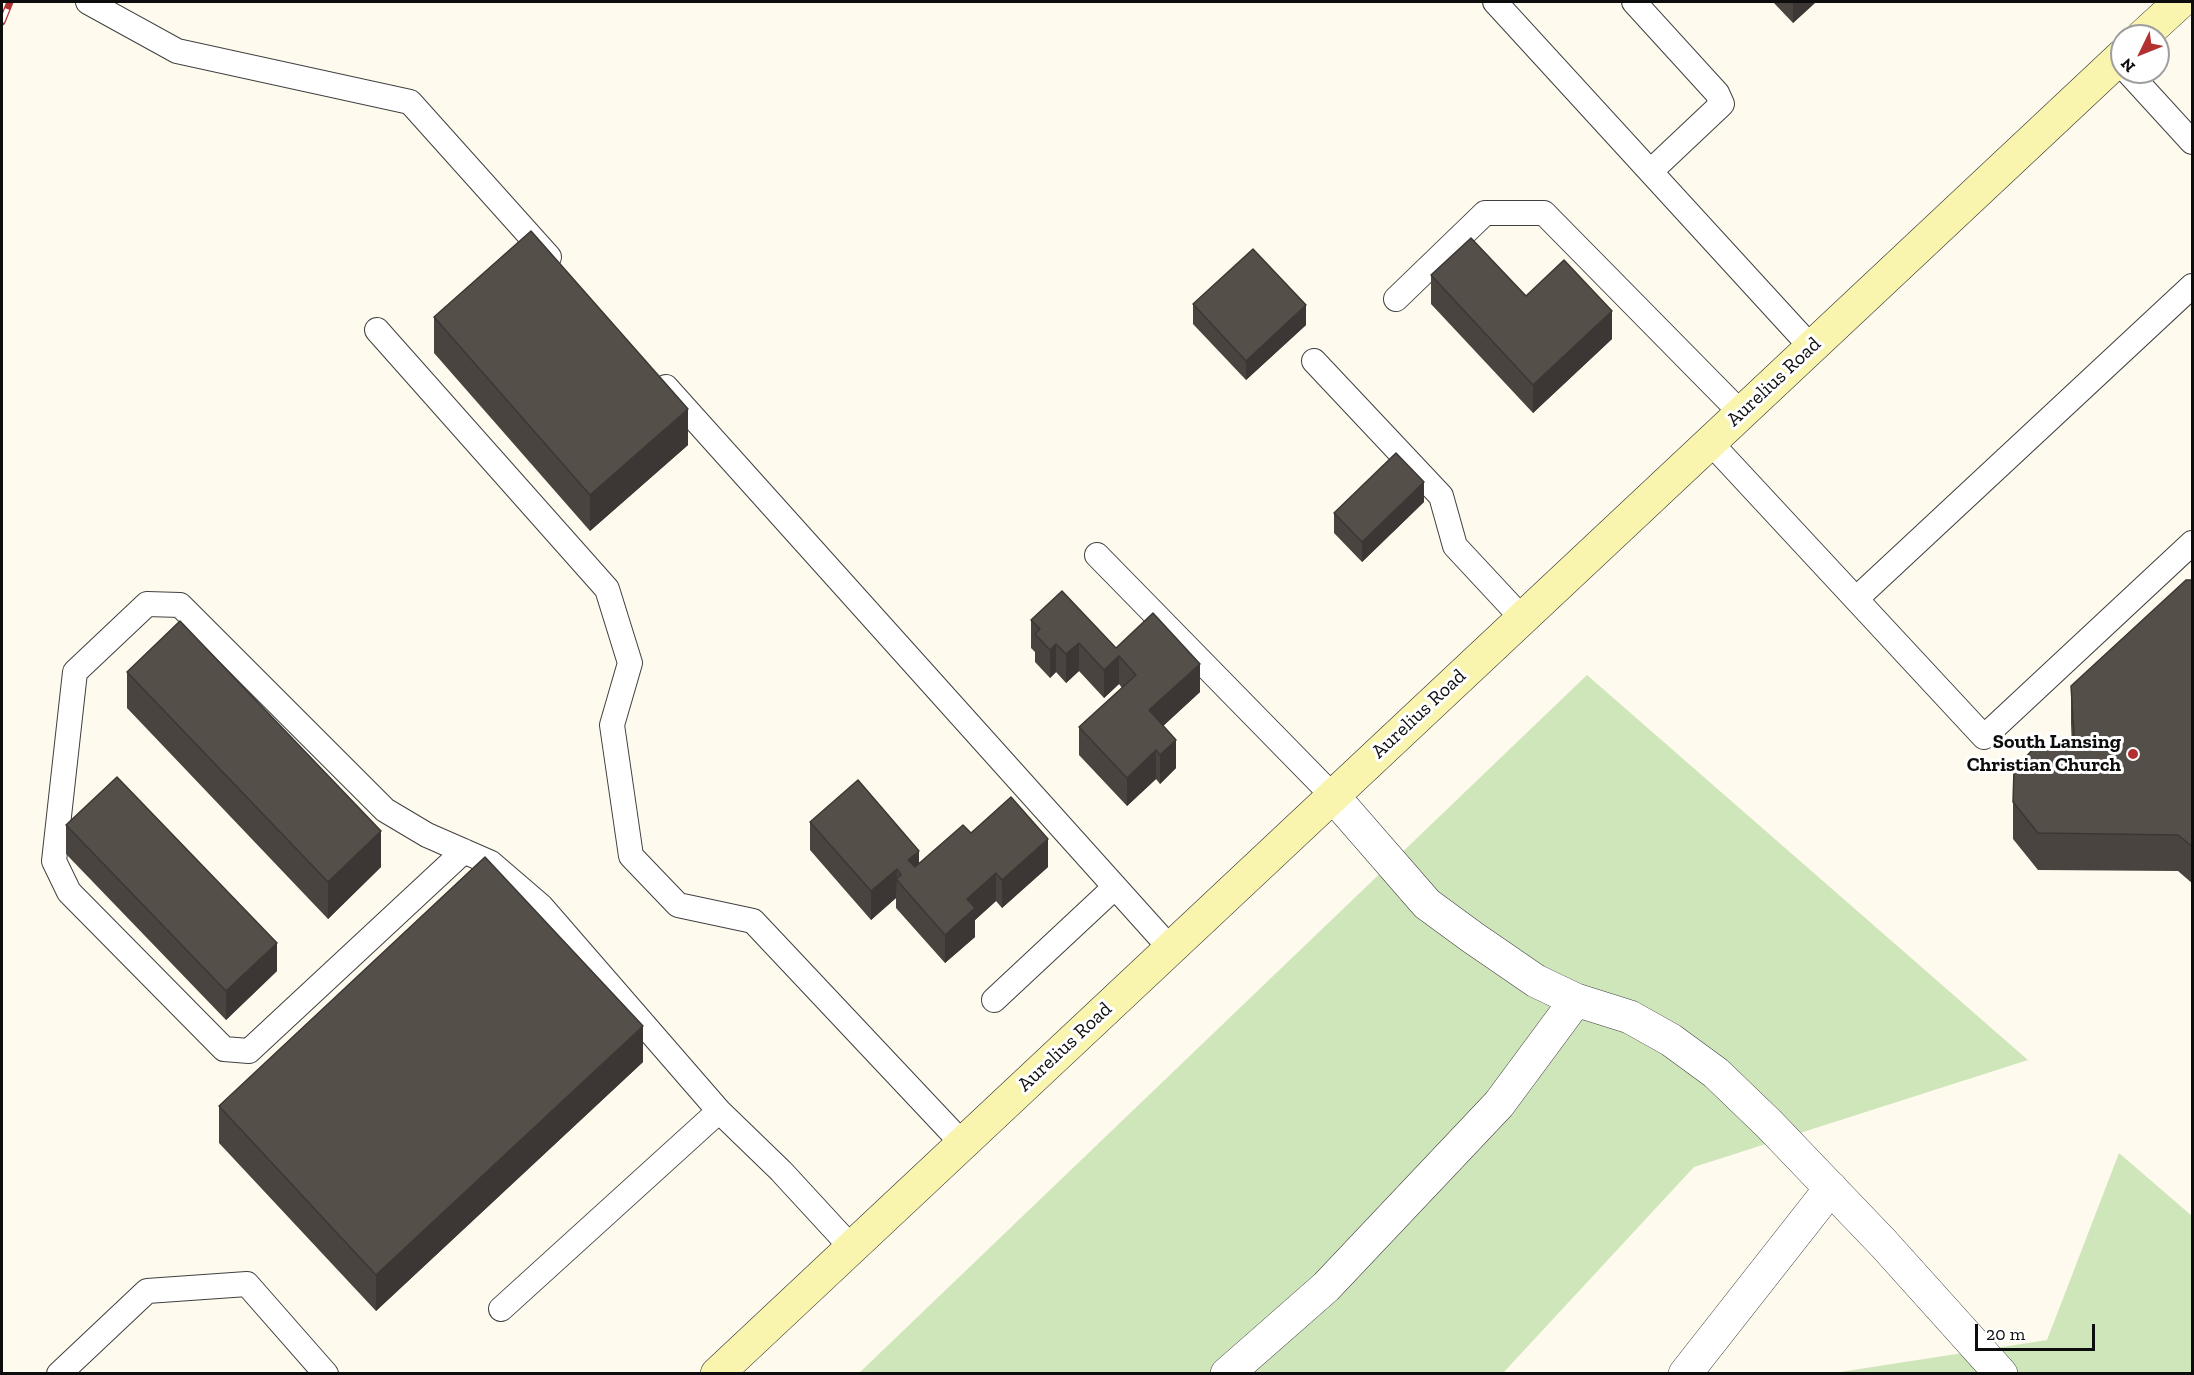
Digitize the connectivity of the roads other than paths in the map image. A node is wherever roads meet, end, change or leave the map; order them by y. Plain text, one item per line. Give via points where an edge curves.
1 (88, 2) edge
2 (1496, 2) edge
3 (1634, 2) edge
4 (2180, 2) edge
5 (2156, 24) edge
6 (2110, 74) edge
7 (2141, 84) edge
8 (2193, 142) edge
9 (1651, 171) junction
10 (562, 272) edge
11 (2193, 286) edge
12 (1396, 299) dead end
13 (377, 330) dead end
14 (1811, 346) junction
15 (1314, 361) dead end
16 (651, 370) edge
17 (1741, 413) junction
18 (1710, 442) junction
19 (2193, 543) edge
20 (1097, 555) dead end
21 (1856, 599) junction
22 (1522, 618) junction
23 (1333, 796) junction
24 (464, 851) junction
25 (1115, 887) junction
26 (1170, 948) junction
27 (994, 1000) dead end
28 (1576, 1000) junction
29 (719, 1111) junction
30 (962, 1143) junction
31 (1831, 1188) junction
32 (851, 1247) junction
33 (501, 1309) dead end
34 (59, 1374) edge
35 (326, 1374) edge
36 (717, 1374) edge
37 (1227, 1374) edge
38 (1685, 1374) edge
39 (2001, 1374) edge

1 - 10 lane via 177,51 410,102
2 - 9 lane
3 - 9 lane via 1717,93 1722,104
4 - 5 street
6 - 14 street, Aurelius Road
7 - 8 lane
9 - 14 lane
11 - 21 lane
12 - 17 lane via 1485,213 1544,213
13 - 30 lane via 607,589 630,663 612,725 631,856 678,905 753,921
14 - 17 street, Aurelius Road
15 - 22 lane via 1441,496 1455,546
16 - 25 lane
17 - 18 street, Aurelius Road
18 - 21 lane
18 - 22 street, Aurelius Road
19 - 21 lane via 1984,737
20 - 23 lane
22 - 23 street, Aurelius Road
23 - 26 street, Aurelius Road
23 - 28 street via 1427,904 1536,981
24 - 24 lane via 385,810 180,605 147,604 75,672 54,861 69,892 224,1049 249,1051
24 - 29 lane via 491,863 541,906
25 - 26 lane
25 - 27 lane
26 - 30 street, Aurelius Road
28 - 31 street via 1630,1017 1671,1040 1716,1073
28 - 37 street via 1499,1104 1326,1287
29 - 32 lane
29 - 33 lane
30 - 32 street, Aurelius Road
31 - 38 street
31 - 39 street
32 - 36 street, Aurelius Road
34 - 35 lane via 147,1292 247,1284

